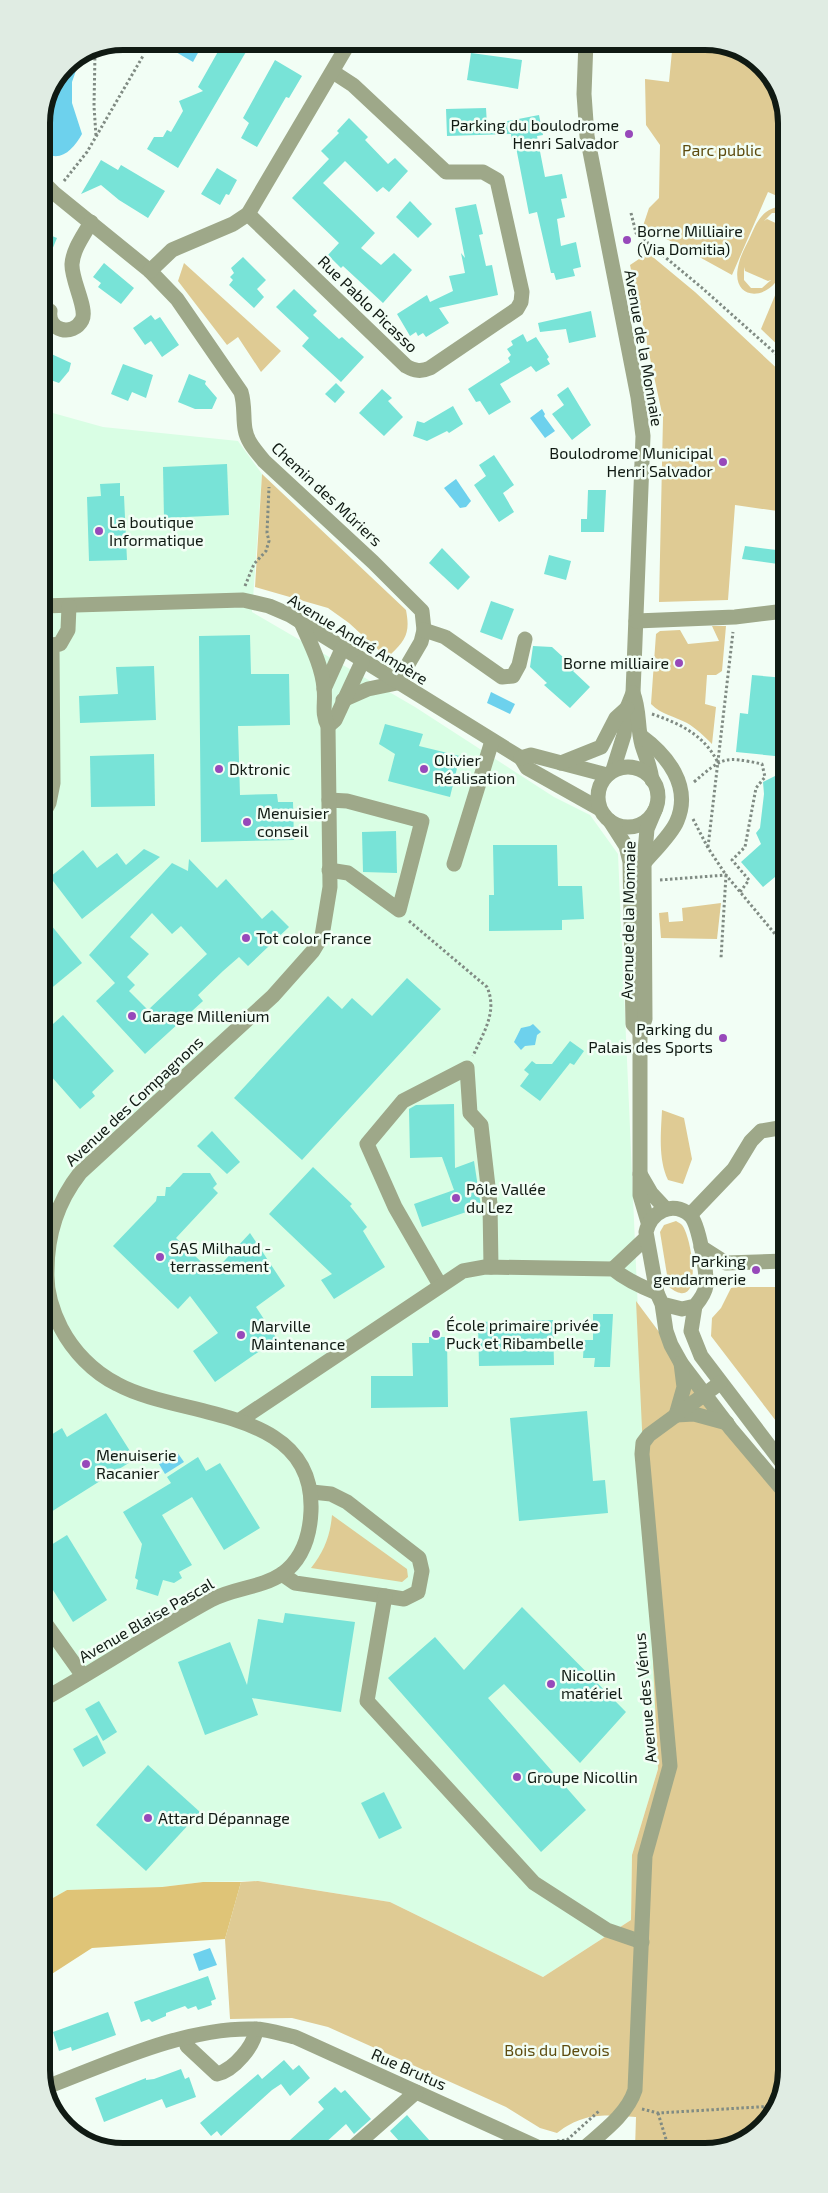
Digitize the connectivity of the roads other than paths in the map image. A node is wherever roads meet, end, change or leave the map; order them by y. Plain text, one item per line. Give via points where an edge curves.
1 (345, 50) edge
2 (586, 50) edge
3 (333, 72) junction
4 (50, 189) edge
5 (248, 214) junction
6 (91, 222) junction
7 (150, 271) junction
8 (50, 320) edge
9 (50, 606) edge
10 (69, 606) junction
11 (778, 612) edge
12 (636, 621) junction
13 (301, 622) junction
14 (424, 630) junction
15 (525, 639) dead end
16 (52, 645) joint
17 (342, 649) junction
18 (362, 662) junction
19 (397, 683) junction
20 (324, 689) junction
21 (343, 700) junction
22 (633, 710) junction
23 (328, 726) junction
24 (641, 736) junction
25 (492, 741) junction
26 (521, 758) junction
27 (561, 763) junction
28 (610, 772) junction
29 (652, 780) junction
30 (50, 798) edge
31 (329, 800) junction
32 (600, 809) junction
33 (655, 810) junction
34 (610, 821) junction
35 (454, 864) dead end
36 (644, 864) junction
37 (330, 870) junction
38 (640, 1032) junction
39 (778, 1128) edge
40 (640, 1174) junction
41 (666, 1208) junction
42 (690, 1215) junction
43 (648, 1222) junction
44 (646, 1238) junction
45 (50, 1243) edge
46 (701, 1247) junction
47 (778, 1261) edge
48 (726, 1263) junction
49 (491, 1267) junction
50 (613, 1268) junction
51 (440, 1285) junction
52 (706, 1286) junction
53 (50, 1295) edge
54 (660, 1298) junction
55 (695, 1306) junction
56 (682, 1363) junction
57 (720, 1383) junction
58 (706, 1394) junction
59 (676, 1416) junction
60 (240, 1420) junction
61 (726, 1423) junction
62 (778, 1458) edge
63 (778, 1485) edge
64 (312, 1492) junction
65 (282, 1574) junction
66 (385, 1596) junction
67 (50, 1629) edge
68 (83, 1676) junction
69 (50, 1695) edge
70 (642, 1942) junction
71 (256, 2029) junction
72 (186, 2038) junction
73 (52, 2085) edge
74 (416, 2092) junction
75 (357, 2143) edge
76 (529, 2143) edge
77 (590, 2143) edge

1 - 3 street
2 - 12 street, Avenue de la Monnaie via 586,136 642,420
3 - 5 street
3 - 5 street, Rue Pablo Picasso via 353,85 446,172 483,172 497,180 522,302 517,309 430,368 413,370
4 - 6 street, Chemin des Mûriers
5 - 7 street via 233,224 172,250
6 - 7 street, Chemin des Mûriers
6 - 8 street via 72,262 83,319 76,328 68,331 53,326
7 - 14 street, Chemin des Mûriers via 178,299 241,392 249,442 269,467 422,611
9 - 10 street, Avenue André Ampère
10 - 13 street, Avenue André Ampère via 243,600 269,606
10 - 16 street via 68,630 60,644
11 - 12 street
12 - 22 street, Avenue de la Monnaie
13 - 17 street, Avenue André Ampère
13 - 20 street, Avenue des Compagnons via 317,660
14 - 15 street via 444,637 502,677 513,676
14 - 19 street via 421,642
16 - 30 street via 53,782
17 - 18 street, Avenue André Ampère
17 - 20 street, Avenue des Compagnons
18 - 19 street, Avenue André Ampère
18 - 21 street
19 - 21 street via 368,689
19 - 25 street, Avenue André Ampère
20 - 23 street, Avenue des Compagnons via 323,718
21 - 23 street via 335,720
22 - 24 street, Avenue de la Monnaie
22 - 27 street via 616,718 601,747
22 - 28 street, Avenue de la Monnaie
23 - 31 street, Avenue des Compagnons
24 - 29 street, Avenue de la Monnaie via 650,761
24 - 36 street via 664,755 679,782 681,805 677,822
25 - 26 street, Avenue André Ampère
25 - 35 street
26 - 27 street, Avenue André Ampère via 531,755
26 - 32 street, Avenue André Ampère via 527,768
27 - 28 street, Avenue André Ampère
28 - 29 street via 622,767 639,769
28 - 32 street via 598,791
29 - 33 street via 657,794
31 - 37 street, Avenue des Compagnons
31 - 37 street via 347,801 422,821 399,910 348,872
32 - 34 street
33 - 34 street via 643,823 635,826
33 - 36 street, Avenue de la Monnaie via 647,829
34 - 38 street, Avenue de la Monnaie via 626,846 630,862 633,1024
36 - 38 street, Avenue de la Monnaie via 645,1019
37 - 45 street, Avenue des Compagnons via 327,914 322,936 313,951 273,996 80,1173 57,1214
38 - 40 street, Avenue de la Monnaie
39 - 42 street via 761,1131 750,1141 734,1169
40 - 41 street
40 - 43 street, Avenue de la Monnaie via 640,1199
41 - 42 street
41 - 43 street
42 - 46 street via 698,1226
43 - 44 street
44 - 50 street
44 - 54 street
46 - 48 street
46 - 52 street
47 - 48 street
48 - 52 street
49 - 50 street
49 - 51 street via 463,1271
49 - 51 street via 490,1204 481,1125 470,1113 467,1068 403,1101 367,1144 396,1207
50 - 54 street via 624,1278
51 - 60 street
52 - 55 street
53 - 60 street, Avenue des Compagnons via 66,1338 94,1369 117,1385
54 - 55 street via 682,1309
54 - 56 street via 666,1331
55 - 57 street via 693,1338
56 - 58 street
56 - 59 street via 684,1387
57 - 58 street, Avenue des Vénus
57 - 62 street
58 - 59 street, Avenue des Vénus
58 - 61 street
59 - 61 street via 694,1414
59 - 70 street, Avenue des Vénus via 649,1435 643,1443 642,1454 670,1766 645,1856
60 - 64 street, Avenue Blaise Pascal via 271,1434 291,1452 302,1465
61 - 63 street
64 - 65 street, Avenue Blaise Pascal via 310,1528 304,1545
64 - 66 street via 331,1494 347,1502 419,1558 422,1571 418,1592 404,1599
65 - 66 street via 295,1583
65 - 68 street, Avenue Blaise Pascal via 213,1598
66 - 70 street via 367,1702 534,1883 607,1930
67 - 68 street
68 - 69 street, Avenue Blaise Pascal
70 - 77 street, Avenue des Vénus via 635,2090 632,2101
71 - 72 street, Rue Brutus
71 - 72 street via 254,2042 247,2052 217,2074 187,2046
71 - 74 street, Rue Brutus via 295,2037
72 - 73 street, Rue Brutus via 132,2054
74 - 75 street
74 - 76 street, Rue Brutus

